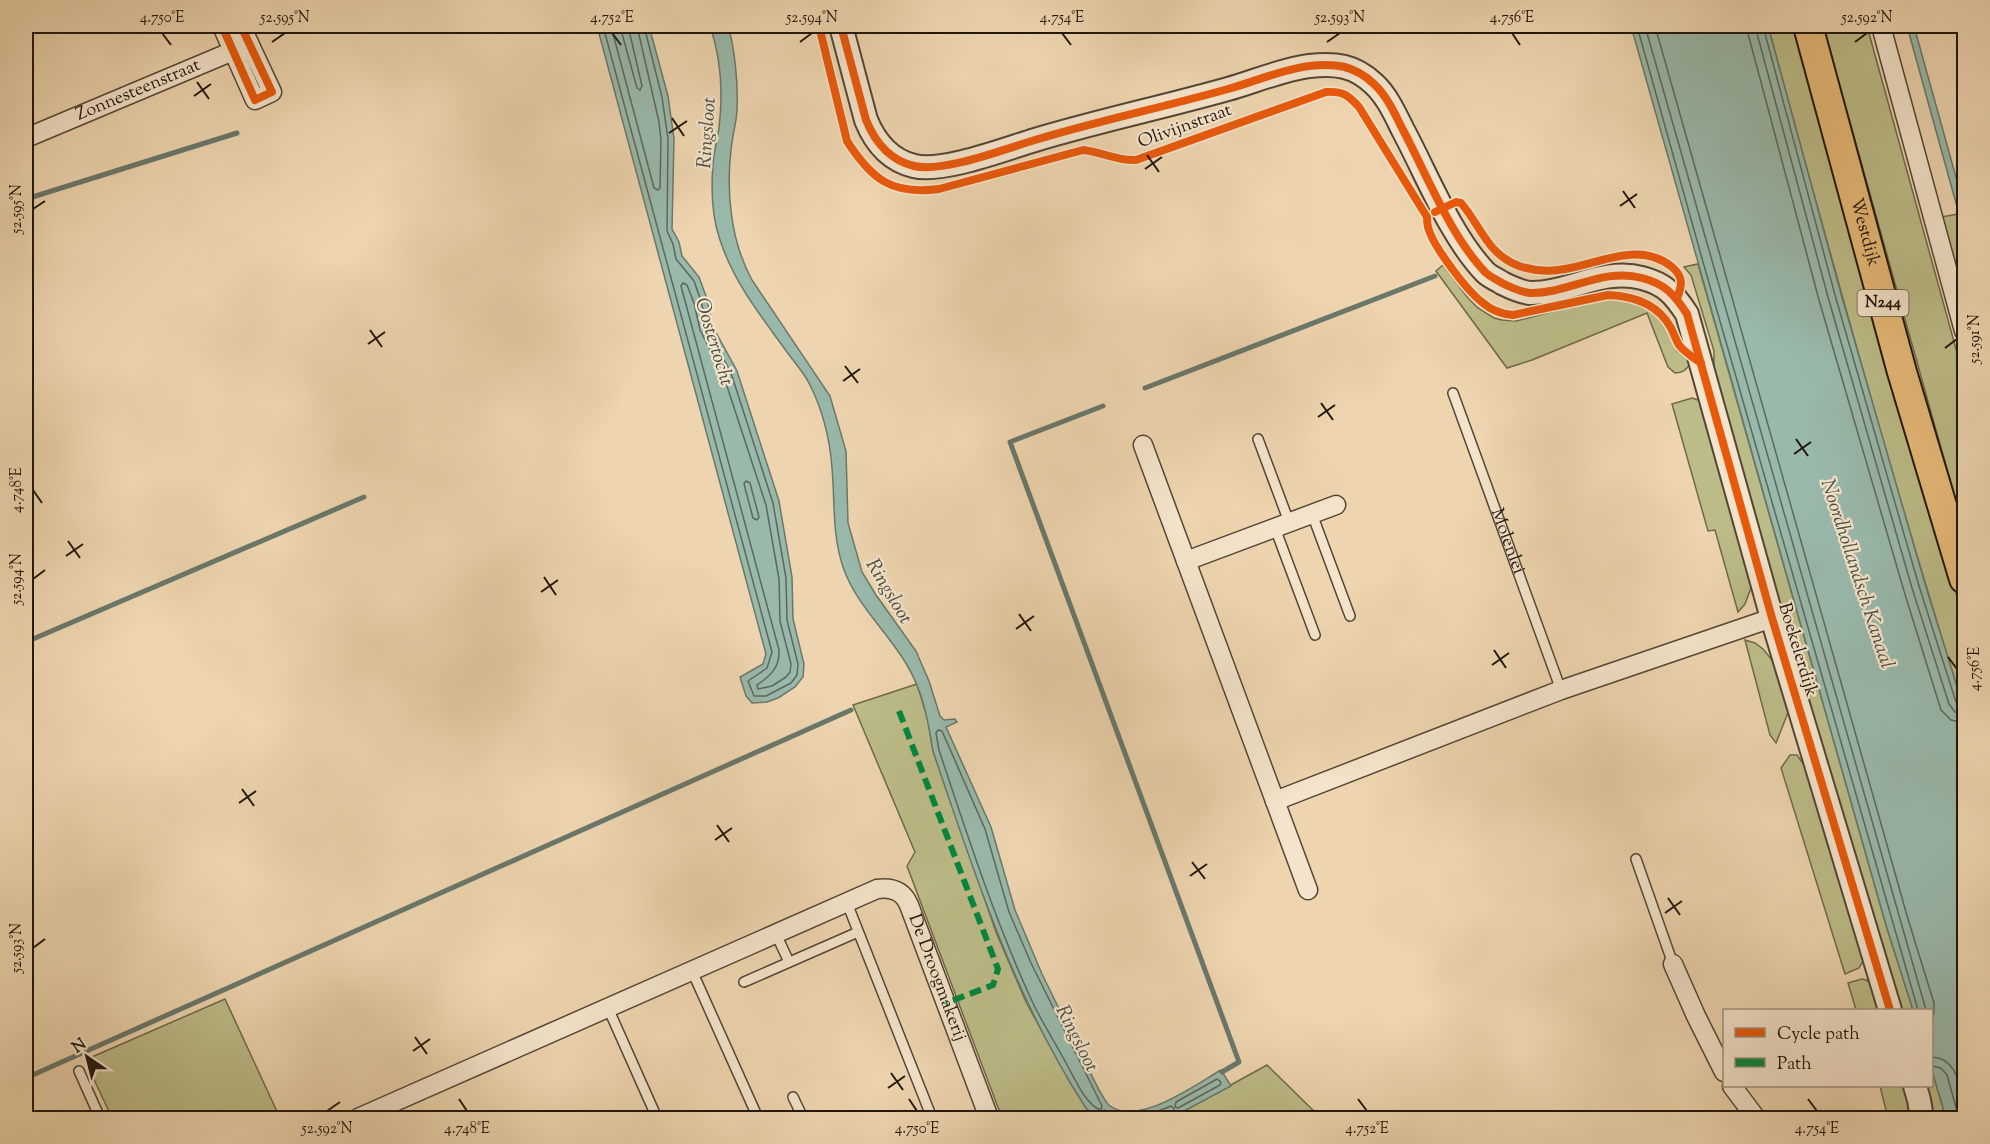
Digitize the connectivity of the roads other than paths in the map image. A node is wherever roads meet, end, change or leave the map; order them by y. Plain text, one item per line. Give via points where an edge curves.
1 (222, 26) edge
2 (241, 26) edge
3 (840, 26) edge
4 (1808, 26) edge
5 (1881, 26) edge
6 (241, 47) junction
7 (26, 138) edge
8 (1677, 299) joint
9 (1965, 331) edge
10 (1453, 393) dead end
11 (1258, 440) dead end
12 (1143, 445) dead end
13 (1336, 505) dead end
14 (1312, 514) junction
15 (1282, 525) junction
16 (1186, 561) junction
17 (1965, 579) edge
18 (1350, 616) dead end
19 (1772, 618) junction
20 (1315, 634) dead end
21 (1561, 690) junction
22 (1275, 801) junction
23 (1636, 860) dead end
24 (1308, 890) dead end
25 (847, 903) junction
26 (858, 932) junction
27 (776, 934) junction
28 (789, 962) junction
29 (1673, 964) joint
30 (692, 971) junction
31 (744, 982) dead end
32 (608, 1008) junction
33 (1889, 1009) edge
34 (1723, 1068) edge
35 (79, 1071) dead end
36 (1733, 1087) edge
37 (1914, 1087) edge
38 (793, 1097) dead end
39 (365, 1117) edge
40 (100, 1119) edge
41 (657, 1119) edge
42 (758, 1119) edge
43 (803, 1119) edge
44 (932, 1119) edge
45 (989, 1119) edge
46 (1756, 1119) edge
47 (1922, 1119) edge

1 - 6 street
2 - 6 street
3 - 8 street, Olivijnstraat via 872,135 891,156 926,168 953,164 1307,66 1339,64 1359,72 1386,99 1442,207 1475,261 1489,276 1528,293 1630,275 1660,283
4 - 17 main road, Westdijk / N244 via 1902,372
5 - 9 street
6 - 7 street, Zonnesteenstraat
8 - 19 street, Boekelerdijk via 1687,314
10 - 21 lane, Molenlei
11 - 15 lane
12 - 16 street
13 - 14 street
14 - 15 street
14 - 18 lane
15 - 16 street
15 - 20 lane
16 - 22 street
19 - 21 street
19 - 33 street, Boekelerdijk
21 - 22 street
22 - 24 street
23 - 29 lane
25 - 26 lane
25 - 27 street, De Droogmakerij
25 - 45 street, De Droogmakerij via 888,888 906,900
26 - 28 lane
26 - 44 lane
27 - 28 lane
27 - 30 street, De Droogmakerij
28 - 31 lane
29 - 34 street
30 - 32 street, De Droogmakerij
30 - 42 lane
32 - 39 street, De Droogmakerij
32 - 41 lane
35 - 40 lane
36 - 46 street
37 - 47 street
38 - 43 lane

